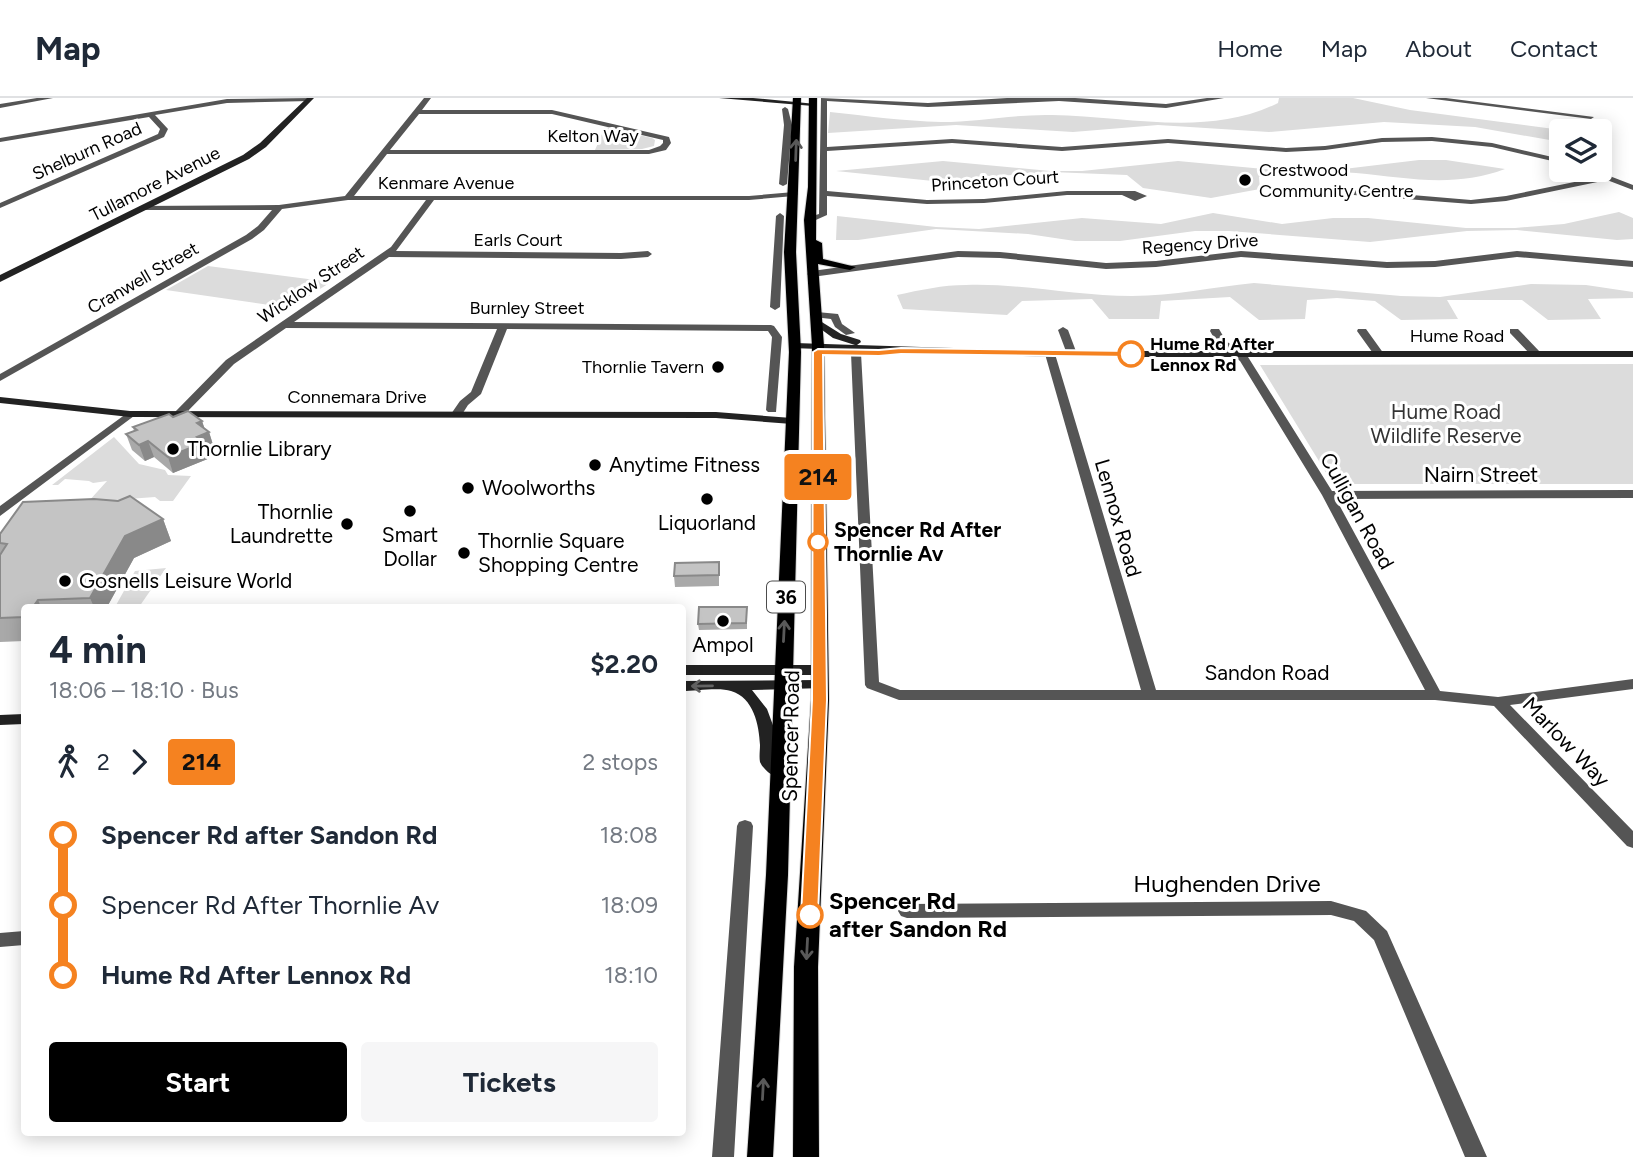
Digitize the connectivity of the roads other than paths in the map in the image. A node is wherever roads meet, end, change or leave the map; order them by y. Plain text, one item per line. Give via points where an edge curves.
1 (50, 98) edge
2 (428, 98) edge
3 (722, 98) edge
4 (1221, 98) edge
5 (1429, 98) edge
6 (311, 99) edge
7 (825, 99) edge
8 (797, 101) edge
9 (813, 101) edge
10 (0, 106) edge
11 (785, 109) dead end
12 (419, 112) junction
13 (150, 114) junction
14 (1591, 117) dead end
15 (793, 124) junction
16 (0, 140) edge
17 (825, 149) junction
18 (387, 152) junction
19 (1549, 158) edge
20 (783, 171) junction
21 (796, 175) junction
22 (1612, 180) edge
23 (1579, 182) edge
24 (783, 184) dead end
25 (1633, 188) edge
26 (825, 193) junction
27 (794, 194) junction
28 (813, 194) junction
29 (1289, 194) dead end
30 (1126, 195) dead end
31 (348, 198) junction
32 (432, 198) junction
33 (749, 198) junction
34 (0, 206) edge
35 (279, 207) junction
36 (142, 208) junction
37 (780, 216) dead end
38 (793, 221) junction
39 (809, 224) junction
40 (778, 240) junction
41 (791, 240) junction
42 (387, 254) junction
43 (648, 254) dead end
44 (827, 264) junction
45 (1633, 264) edge
46 (850, 267) junction
47 (811, 270) junction
48 (0, 279) edge
49 (775, 307) dead end
50 (817, 318) junction
51 (793, 322) junction
52 (282, 325) junction
53 (505, 325) junction
54 (771, 328) junction
55 (1063, 330) dead end
56 (1215, 331) dead end
57 (1363, 331) dead end
58 (1514, 331) dead end
59 (850, 333) dead end
60 (885, 348) junction
61 (795, 349) junction
62 (818, 349) junction
63 (901, 351) junction
64 (856, 353) junction
65 (1235, 353) junction
66 (1050, 354) junction
67 (1072, 354) junction
68 (1379, 354) junction
69 (1536, 354) junction
70 (1633, 354) edge
71 (17, 370) junction
72 (0, 379) edge
73 (0, 385) edge
74 (202, 393) junction
75 (476, 394) junction
76 (0, 400) edge
77 (772, 410) junction
78 (123, 414) junction
79 (179, 414) junction
80 (192, 414) junction
81 (457, 414) junction
82 (475, 414) junction
83 (792, 414) junction
84 (716, 415) junction
85 (817, 435) junction
86 (1633, 494) edge
87 (1328, 495) junction
88 (0, 501) edge
89 (0, 512) edge
90 (789, 523) junction
91 (686, 670) edge
92 (782, 677) junction
93 (819, 678) junction
94 (1633, 684) edge
95 (686, 686) edge
96 (733, 686) junction
97 (1149, 693) junction
98 (1435, 695) junction
99 (1498, 702) junction
100 (21, 719) edge
101 (0, 720) edge
102 (780, 773) junction
103 (746, 826) dead end
104 (1633, 842) edge
105 (907, 911) dead end
106 (21, 938) edge
107 (0, 940) edge
108 (723, 1157) edge
109 (760, 1157) edge
110 (806, 1157) edge
111 (1476, 1157) edge

1 - 10 street
2 - 12 street
3 - 8 street
4 - 7 street via 1166,106 1059,99 937,105
5 - 14 street
6 - 13 street via 243,99
6 - 36 street, Tullamore Avenue via 256,151
7 - 17 street
8 - 9 street
8 - 15 main road, Spencer Road / 36
9 - 28 main road, Spencer Road / 36
11 - 15 street, Spencer Road
12 - 18 street
12 - 18 street, Kelton Way via 552,112 647,133 667,143 649,152
13 - 16 street
13 - 34 street, Shelburn Road via 164,129 161,135
15 - 20 street, Spencer Road
21 -> 15 main road, Spencer Road / 36
17 - 19 street via 951,141 1062,149 1168,141 1286,150 1432,139 1492,145
17 - 26 street
18 - 31 street
20 - 21 street
20 - 24 street, Spencer Road
21 - 27 main road, Spencer Road / 36
22 - 25 street
23 - 29 street via 1492,201 1442,202 1352,192
26 - 30 street, Princeton Court via 927,202 1067,192
26 - 39 street via 823,215
27 - 33 street, Kenmare Avenue
27 - 38 main road, Spencer Road / 36
28 - 39 main road, Spencer Road / 36
28 - 41 main road via 804,201 802,239
31 - 32 street, Kenmare Avenue
31 - 35 street, Kenmare Avenue
32 - 33 street, Kenmare Avenue
32 - 42 street, Wicklow Street via 402,241
33 - 38 street, Kenmare Avenue via 785,206 785,215
35 - 36 street, Kenmare Avenue
35 - 71 street, Cranwell Street via 249,237
36 - 48 street, Tullamore Avenue
37 - 40 street
38 - 41 main road, Spencer Road / 36
39 - 44 main road via 817,232 817,260
39 - 47 main road, Spencer Road / 36
40 - 41 street
40 - 49 street
41 - 51 main road, Spencer Road / 36
42 - 43 street, Earls Court
42 - 52 street, Wicklow Street
44 - 46 main road
44 - 47 main road
45 - 46 street, Regency Drive via 1517,254 1387,265 1241,254 1106,266 958,254
46 - 47 street, Regency Drive
47 - 50 main road, Spencer Road / 36
47 - 51 main road via 797,275 800,312
50 - 59 street via 835,316 838,325
50 - 60 street, Hume Road via 837,336
50 - 62 main road, Spencer Road / 36
51 - 54 street
51 - 61 main road, Spencer Road / 36
52 - 53 street, Burnley Street
52 - 74 street, Wicklow Street via 230,362
53 - 54 street, Burnley Street
53 - 75 street
54 - 77 street via 777,337
55 - 67 street
56 - 65 street
57 - 68 street
58 - 69 street, Hume Road
60 - 62 street, Hume Road
60 - 63 street, Hume Road
61 - 62 street, Hume Road
61 - 83 main road, Spencer Road / 36
62 - 64 street, Hume Road
62 - 85 main road, Spencer Road / 36
63 - 64 street, Hume Road
63 - 66 street, Hume Road
64 - 97 street, Sandon Road via 872,685 898,695
65 - 67 street, Hume Road
65 - 68 street, Hume Road
65 - 87 street, Culligan Road via 1244,359
66 - 67 street, Hume Road
66 - 97 street, Lennox Road
68 - 69 street, Hume Road
69 - 70 street, Hume Road
71 - 72 street, Cranwell Street
71 - 73 street, Cranwell Street
74 - 79 street, Wicklow Street
74 - 80 street, Wicklow Street
75 - 81 street
75 - 82 street via 479,405
76 - 78 street, Connemara Drive
77 - 83 street, Connemara Drive
77 - 84 street, Connemara Drive
78 - 79 street, Connemara Drive
78 - 88 street
78 - 89 street
79 - 80 street, Connemara Drive
80 - 81 street, Connemara Drive
81 - 82 street, Connemara Drive
82 - 84 street, Connemara Drive
83 - 84 street, Connemara Drive
83 - 90 main road, Spencer Road / 36
85 - 90 main road via 808,447 805,515
85 - 93 main road, Spencer Road / 36
86 - 87 street, Nairn Street
87 - 98 street, Culligan Road
92 -> 90 main road, Spencer Road / 36
91 - 92 street
92 - 93 street
92 - 96 street
92 - 102 main road, Spencer Road / 36
93 -> 110 main road, Spencer Road / 36 via 806,967
94 - 99 street, Sandon Road
96 -> 95 street
96 - 102 street via 751,696 760,708 767,725 768,761
97 - 98 street, Sandon Road
98 - 99 street, Sandon Road
99 - 104 street, Marlow Way
100 - 101 street
109 -> 102 main road, Spencer Road / 36
103 - 108 street
105 - 111 street, Hughenden Drive via 1331,908 1360,916 1381,936
106 - 107 street

